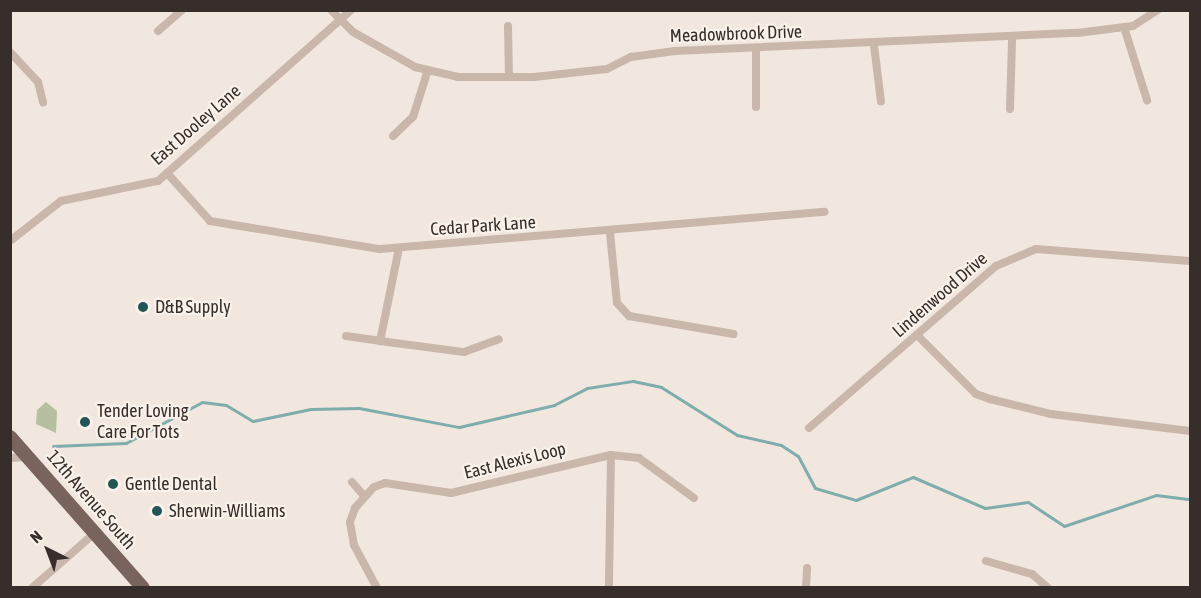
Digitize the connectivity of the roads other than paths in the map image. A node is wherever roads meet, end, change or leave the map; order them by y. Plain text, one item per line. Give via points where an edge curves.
1 (182, 10) edge
2 (332, 10) edge
3 (351, 10) edge
4 (1158, 10) edge
5 (340, 20) junction
6 (508, 26) dead end
7 (1124, 27) junction
8 (158, 31) dead end
9 (1012, 40) junction
10 (874, 45) junction
11 (10, 52) edge
12 (756, 52) junction
13 (428, 70) junction
14 (509, 77) junction
15 (1147, 100) dead end
16 (44, 102) dead end
17 (881, 102) dead end
18 (756, 106) dead end
19 (1010, 109) dead end
20 (393, 136) dead end
21 (167, 173) junction
22 (824, 212) dead end
23 (610, 233) junction
24 (10, 241) edge
25 (399, 248) junction
26 (1191, 261) edge
27 (733, 334) dead end
28 (346, 336) dead end
29 (918, 336) junction
30 (499, 339) dead end
31 (381, 341) junction
32 (809, 428) dead end
33 (1191, 431) edge
34 (10, 437) edge
35 (611, 455) junction
36 (29, 457) junction
37 (10, 458) edge
38 (352, 482) dead end
39 (364, 496) junction
40 (694, 498) dead end
41 (97, 531) junction
42 (986, 561) dead end
43 (807, 568) dead end
44 (32, 588) edge
45 (143, 588) edge
46 (377, 588) edge
47 (609, 588) edge
48 (806, 588) edge
49 (1048, 588) edge

1 - 8 street
2 - 5 street, Meadowbrook Drive
3 - 5 street, East Dooley Lane
4 - 7 street, Meadowbrook Drive
5 - 13 street, Meadowbrook Drive via 385,52
5 - 21 street, East Dooley Lane
6 - 14 street
7 - 9 street, Meadowbrook Drive
7 - 15 street
9 - 10 street, Meadowbrook Drive
9 - 19 street
10 - 12 street, Meadowbrook Drive
10 - 17 street
11 - 16 street via 38,82
12 - 14 street, Meadowbrook Drive via 675,51 631,57 606,69
12 - 18 street
13 - 14 street, Meadowbrook Drive
13 - 20 street via 413,117
21 - 24 street, East Dooley Lane via 158,181 61,201
21 - 25 street, Cedar Park Lane via 210,221
22 - 23 street, Cedar Park Lane
23 - 25 street, Cedar Park Lane
23 - 27 street via 617,303 629,316
25 - 31 street
26 - 29 street, Lindenwood Drive via 1036,249 996,266
28 - 31 street
29 - 32 street, Lindenwood Drive
29 - 33 street via 976,394 990,399 1051,414
30 - 31 street via 464,352
34 - 36 main road, 12th Avenue South
35 - 39 street, East Alexis Loop via 471,491 451,494 385,483
35 - 40 street via 639,458
35 - 47 street
36 - 37 street
36 - 41 main road, 12th Avenue South
38 - 39 street
39 - 46 street via 350,522 354,544
41 - 44 street
41 - 45 main road, 12th Avenue South
42 - 49 street via 1032,574
43 - 48 street

